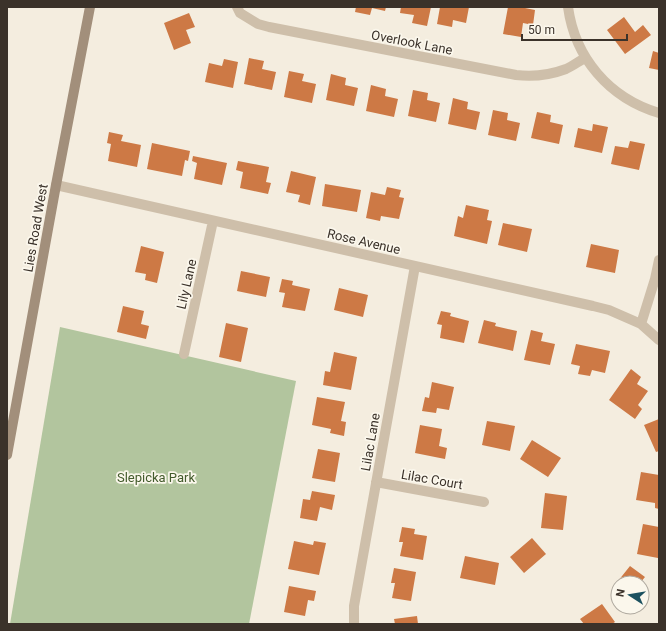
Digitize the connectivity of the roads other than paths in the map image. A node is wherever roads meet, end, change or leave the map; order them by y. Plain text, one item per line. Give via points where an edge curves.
1 (90, 7) edge
2 (237, 7) edge
3 (568, 7) edge
4 (585, 58) junction
5 (659, 112) edge
6 (56, 186) junction
7 (213, 221) junction
8 (659, 260) edge
9 (415, 266) junction
10 (641, 324) junction
11 (659, 340) edge
12 (184, 354) dead end
13 (7, 455) edge
14 (376, 482) junction
15 (484, 502) dead end
16 (354, 624) edge

1 - 6 street, Lies Road West
2 - 4 street, Overlook Lane via 240,13 258,24 269,27 516,75 540,76 566,69
3 - 4 street via 574,32
4 - 5 street via 612,88 630,101
6 - 7 street, Rose Avenue
6 - 13 street, Lies Road West
7 - 9 street, Rose Avenue
7 - 12 street, Lily Lane
8 - 10 street
9 - 10 street, Rose Avenue via 609,310
9 - 14 street, Lilac Lane
10 - 11 street, Rose Avenue
14 - 15 street, Lilac Court
14 - 16 street, Lilac Lane via 354,606

